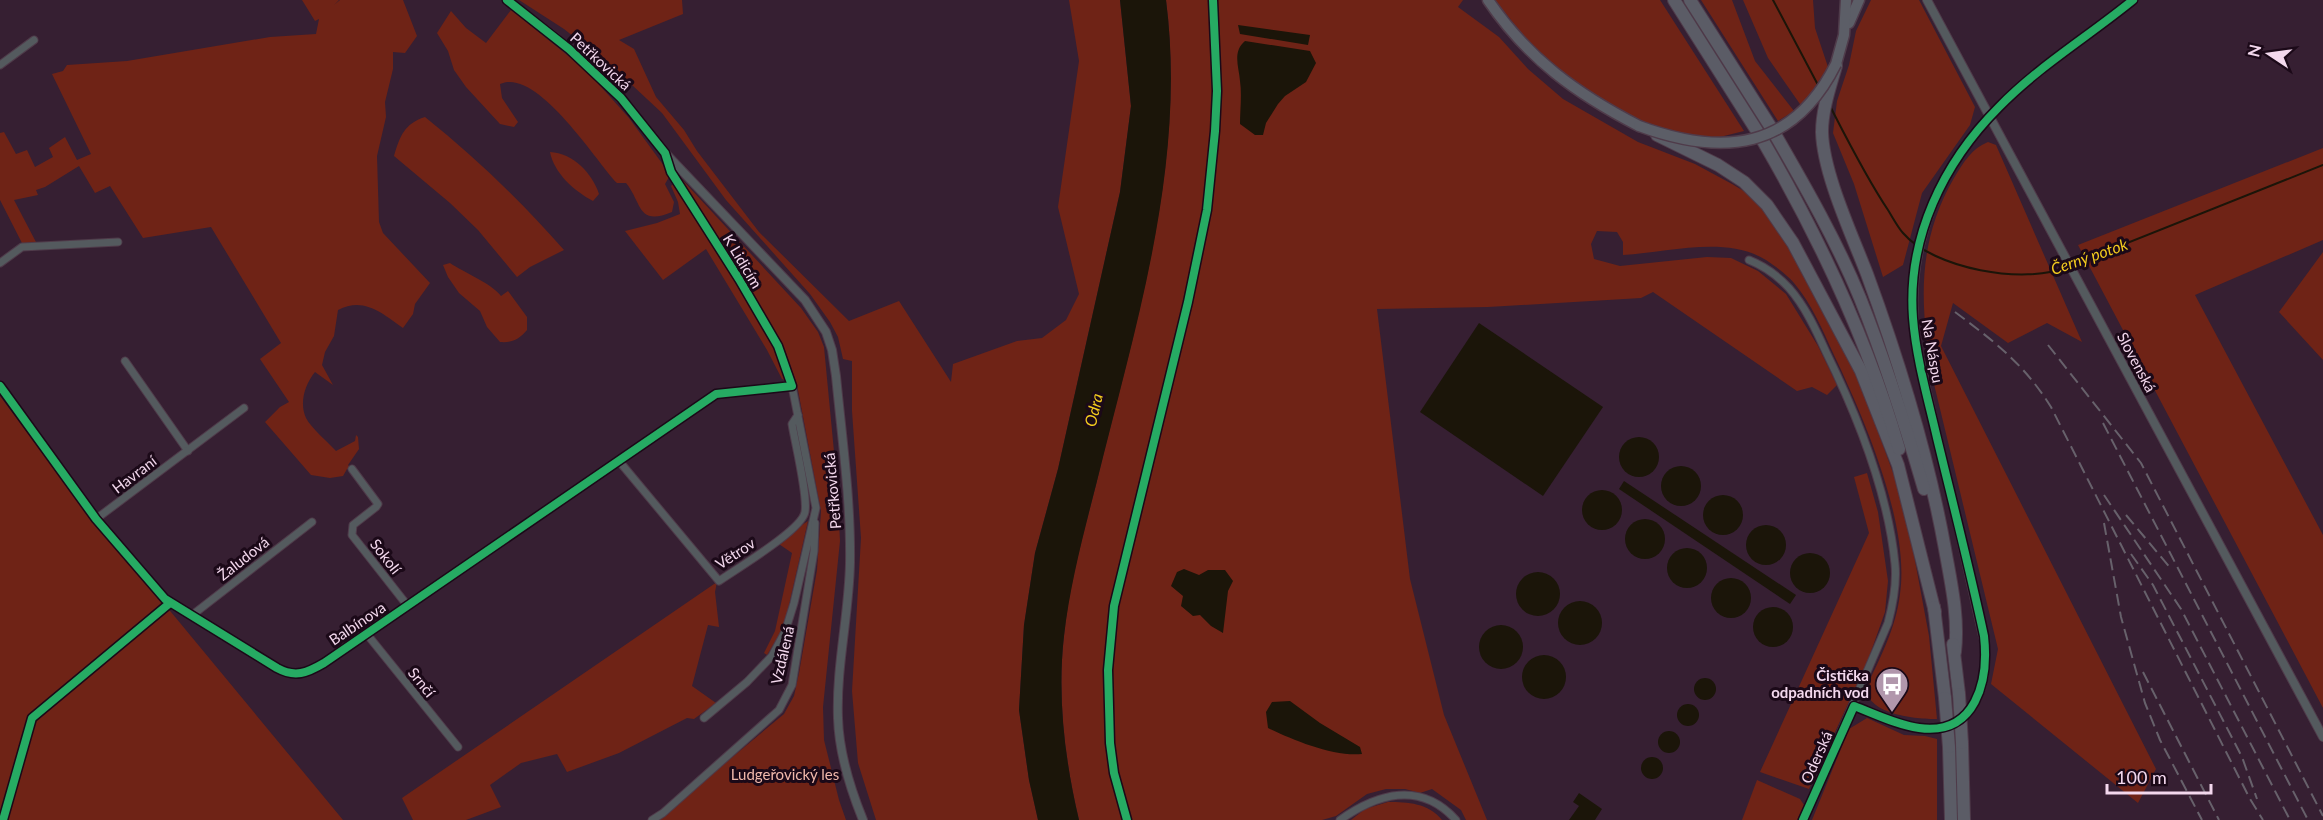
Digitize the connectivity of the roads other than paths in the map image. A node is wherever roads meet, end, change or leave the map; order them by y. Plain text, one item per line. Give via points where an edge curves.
1 (507, 0) edge
2 (1488, 0) edge
3 (1674, 0) edge
4 (1690, 0) edge
5 (1846, 0) edge
6 (1859, 0) edge
7 (1927, 0) edge
8 (2133, 0) edge
9 (1844, 34) junction
10 (34, 39) dead end
11 (1836, 64) junction
12 (0, 65) edge
13 (1990, 117) junction
14 (1639, 126) junction
15 (665, 153) junction
16 (118, 242) dead end
17 (1749, 260) dead end
18 (0, 263) edge
19 (125, 361) dead end
20 (0, 386) edge
21 (792, 386) junction
22 (244, 408) dead end
23 (798, 415) junction
24 (188, 451) junction
25 (619, 461) junction
26 (352, 469) dead end
27 (816, 508) junction
28 (96, 519) junction
29 (312, 522) dead end
30 (408, 605) junction
31 (1935, 612) junction
32 (191, 616) junction
33 (366, 633) junction
34 (1954, 652) junction
35 (1854, 706) junction
36 (1967, 712) dead end
37 (704, 718) dead end
38 (1941, 728) dead end
39 (2323, 737) edge
40 (458, 747) dead end
41 (652, 820) edge
42 (863, 820) edge
43 (1340, 820) edge
44 (1456, 820) edge
45 (1803, 820) edge
46 (1951, 820) edge
47 (1964, 820) edge

1 - 15 street, Petřkovická via 598,75
2 - 14 highway via 1550,70 1584,96
3 - 31 highway via 1760,136 1848,304 1888,411 1914,504
4 - 34 highway via 1806,188 1859,296 1897,397 1926,494
5 - 9 highway
6 - 9 highway
7 - 13 street, Slovenská
8 - 13 street, Na Náspu via 2037,73
9 - 11 highway
10 - 12 street
11 - 14 highway, bridge via 1805,110 1763,136 1713,144 1681,140
11 - 34 highway, bridge via 1822,133 1825,157 1910,402 1938,511 1952,588 1958,629
13 - 36 street, Na Náspu via 1965,145 1936,194 1916,263 1913,311 1917,346 1985,647 1981,690
13 - 39 street, Slovenská
14 - 31 highway, bridge via 1732,173 1767,205 1793,243 1861,371 1898,465
15 - 21 street, K Lidicím via 672,172 777,346
15 - 42 street, Petřkovická via 810,305 831,345 850,553 838,722 845,768
16 - 18 street via 22,247
17 - 35 street via 1784,283 1809,318 1853,409 1884,507 1895,564 1893,602 1885,632
19 - 24 street
20 - 28 street, Balbínova
21 - 23 street, K Lidicím
21 - 25 street, Balbínova via 716,394
22 - 24 street, Havraní
23 - 25 street, Větrov via 792,424 805,513 797,527 719,581
23 - 27 street, K Lidicím
24 - 28 street, Havraní
25 - 30 street, Balbínova
26 - 30 street, Sokolí via 378,504 353,525 352,535
27 - 37 street, K Lidicím via 785,632 772,656
27 - 41 street, Vzdálená via 814,551 792,685 779,710
28 - 32 street, Balbínova via 165,599
29 - 32 street, Žaludová
30 - 33 street, Balbínova
31 - 46 highway, bridge via 1946,698
32 - 33 street, Balbínova via 291,674 311,670
33 - 40 street, Srnčí
34 - 47 highway, bridge
35 - 38 street via 1911,727
35 - 45 street, Oderská
43 - 44 street via 1366,803 1403,795 1433,802

